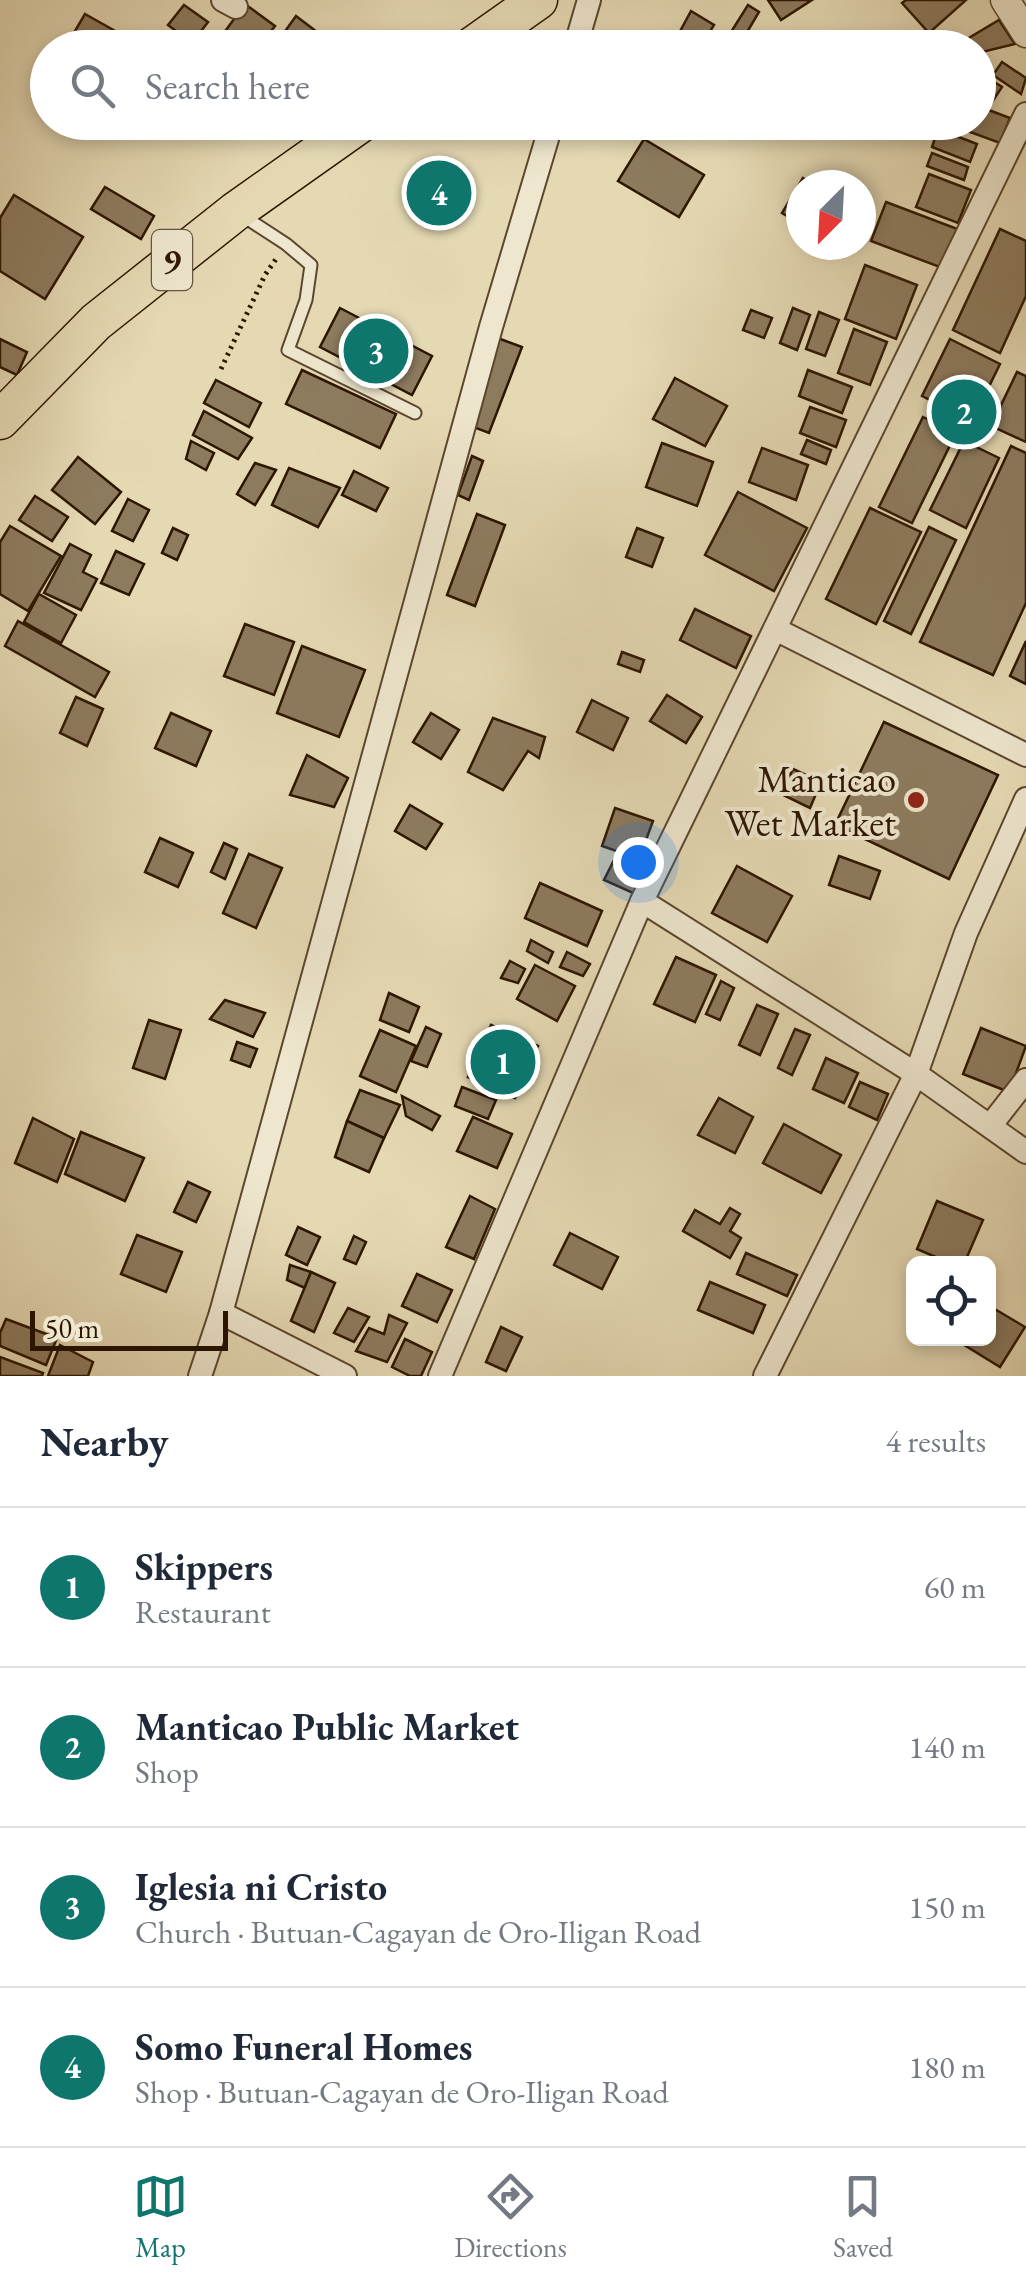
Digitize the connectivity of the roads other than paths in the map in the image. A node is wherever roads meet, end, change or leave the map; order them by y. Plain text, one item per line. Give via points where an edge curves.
1 (538, 0) edge
2 (589, 0) edge
3 (1005, 0) edge
4 (496, 30) edge
5 (580, 30) edge
6 (1026, 33) edge
7 (1026, 114) edge
8 (337, 140) edge
9 (547, 140) edge
10 (236, 211) junction
11 (414, 413) dead end
12 (0, 420) edge
13 (775, 630) junction
14 (1026, 754) edge
15 (1026, 799) edge
16 (642, 901) junction
17 (916, 1074) junction
18 (1026, 1080) edge
19 (990, 1126) junction
20 (1026, 1152) edge
21 (222, 1313) junction
22 (200, 1376) edge
23 (345, 1376) edge
24 (440, 1376) edge
25 (765, 1376) edge

1 - 4 highway
2 - 5 street
3 - 6 street
7 - 13 street
8 - 10 highway, 9
9 - 21 street
10 - 11 lane via 311,265 288,350
10 - 12 highway, 9 via 96,322
13 - 14 street
13 - 16 street
15 - 17 street via 966,933
16 - 17 street
16 - 24 street
17 - 19 street
17 - 25 street
18 - 19 street
19 - 20 street
21 - 22 street
21 - 23 street

